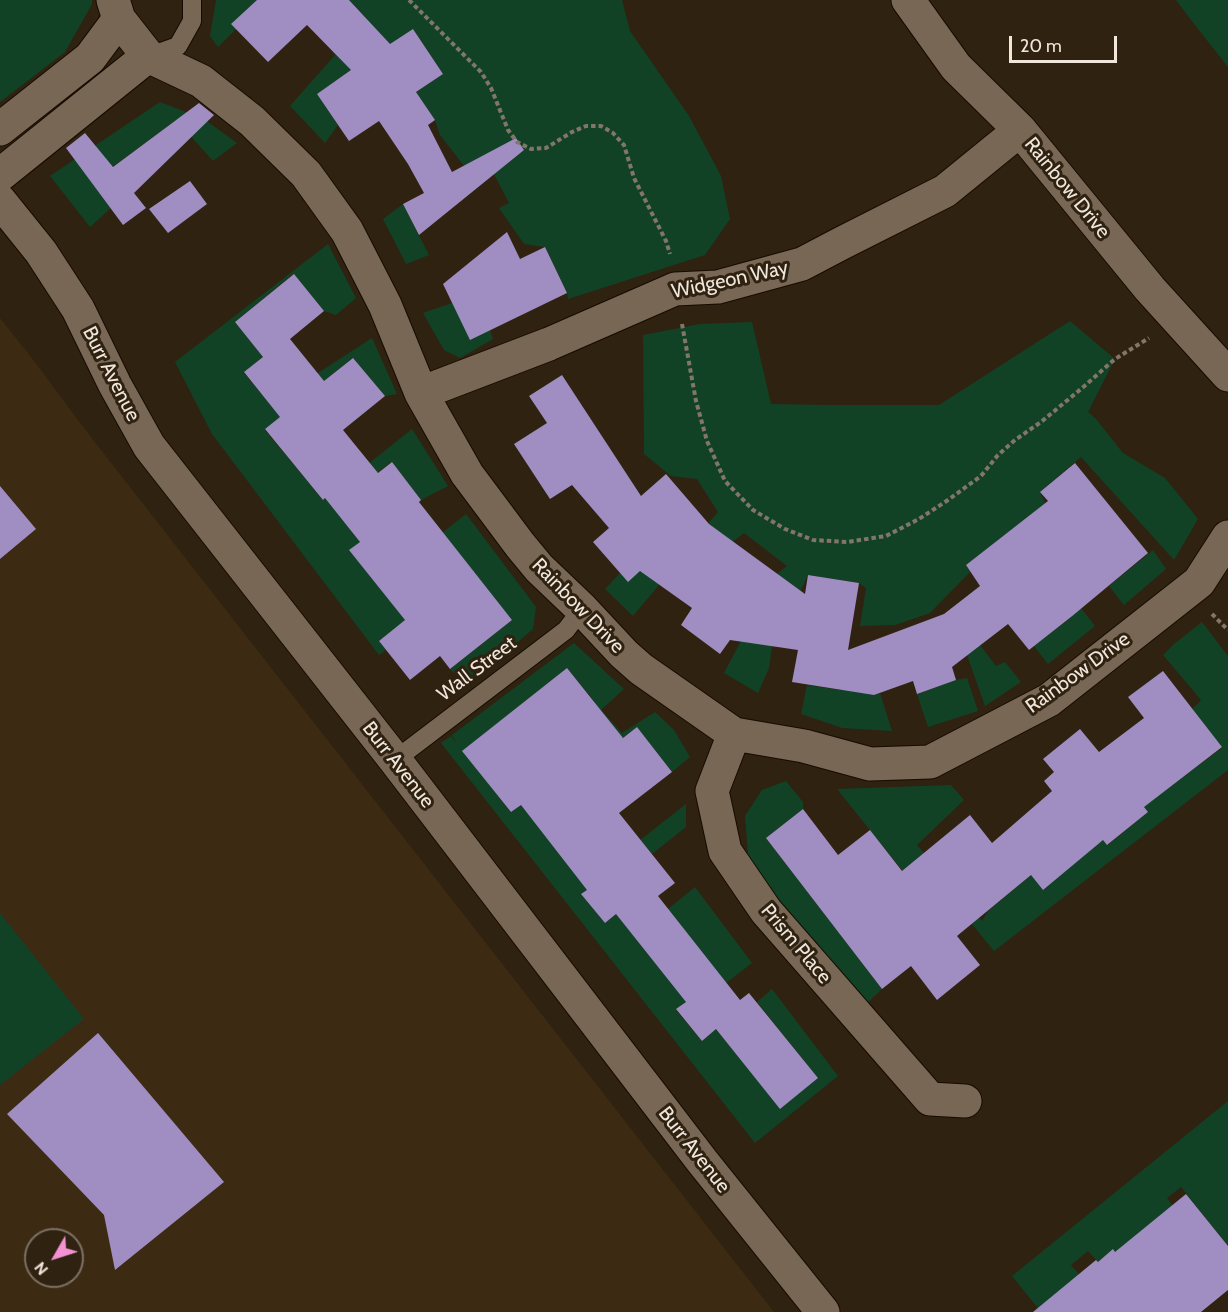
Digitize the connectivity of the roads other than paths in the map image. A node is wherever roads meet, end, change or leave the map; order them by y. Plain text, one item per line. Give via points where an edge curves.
1 (192, 0) edge
2 (908, 0) edge
3 (116, 10) edge
4 (148, 56) junction
5 (0, 129) edge
6 (1020, 130) junction
7 (0, 175) edge
8 (0, 201) edge
9 (1228, 375) edge
10 (421, 393) junction
11 (1228, 537) edge
12 (582, 609) junction
13 (734, 734) junction
14 (395, 760) junction
15 (965, 1101) dead end
16 (823, 1312) edge

1 - 4 lane via 192,21 178,46
2 - 6 street, Rainbow Drive via 956,67
3 - 4 street, Rainbow Drive
3 - 5 street via 90,58
4 - 7 street
4 - 10 street, Rainbow Drive via 201,81 252,121 306,174 348,231 385,305
6 - 9 street, Rainbow Drive via 1150,289
6 - 10 street, Widgeon Way via 945,191 802,264 718,286 675,289 549,344
8 - 14 street, Burr Avenue via 41,252 78,309 149,446
10 - 12 street, Rainbow Drive via 467,474 539,568
11 - 13 street, Rainbow Drive via 1199,582 1049,699 930,762 870,764 804,746
12 - 13 street, Rainbow Drive via 641,669
12 - 14 lane, Wall Street via 566,630
13 - 15 street, Prism Place via 712,791 725,851 766,911 930,1099
14 - 16 street, Burr Avenue via 702,1161

